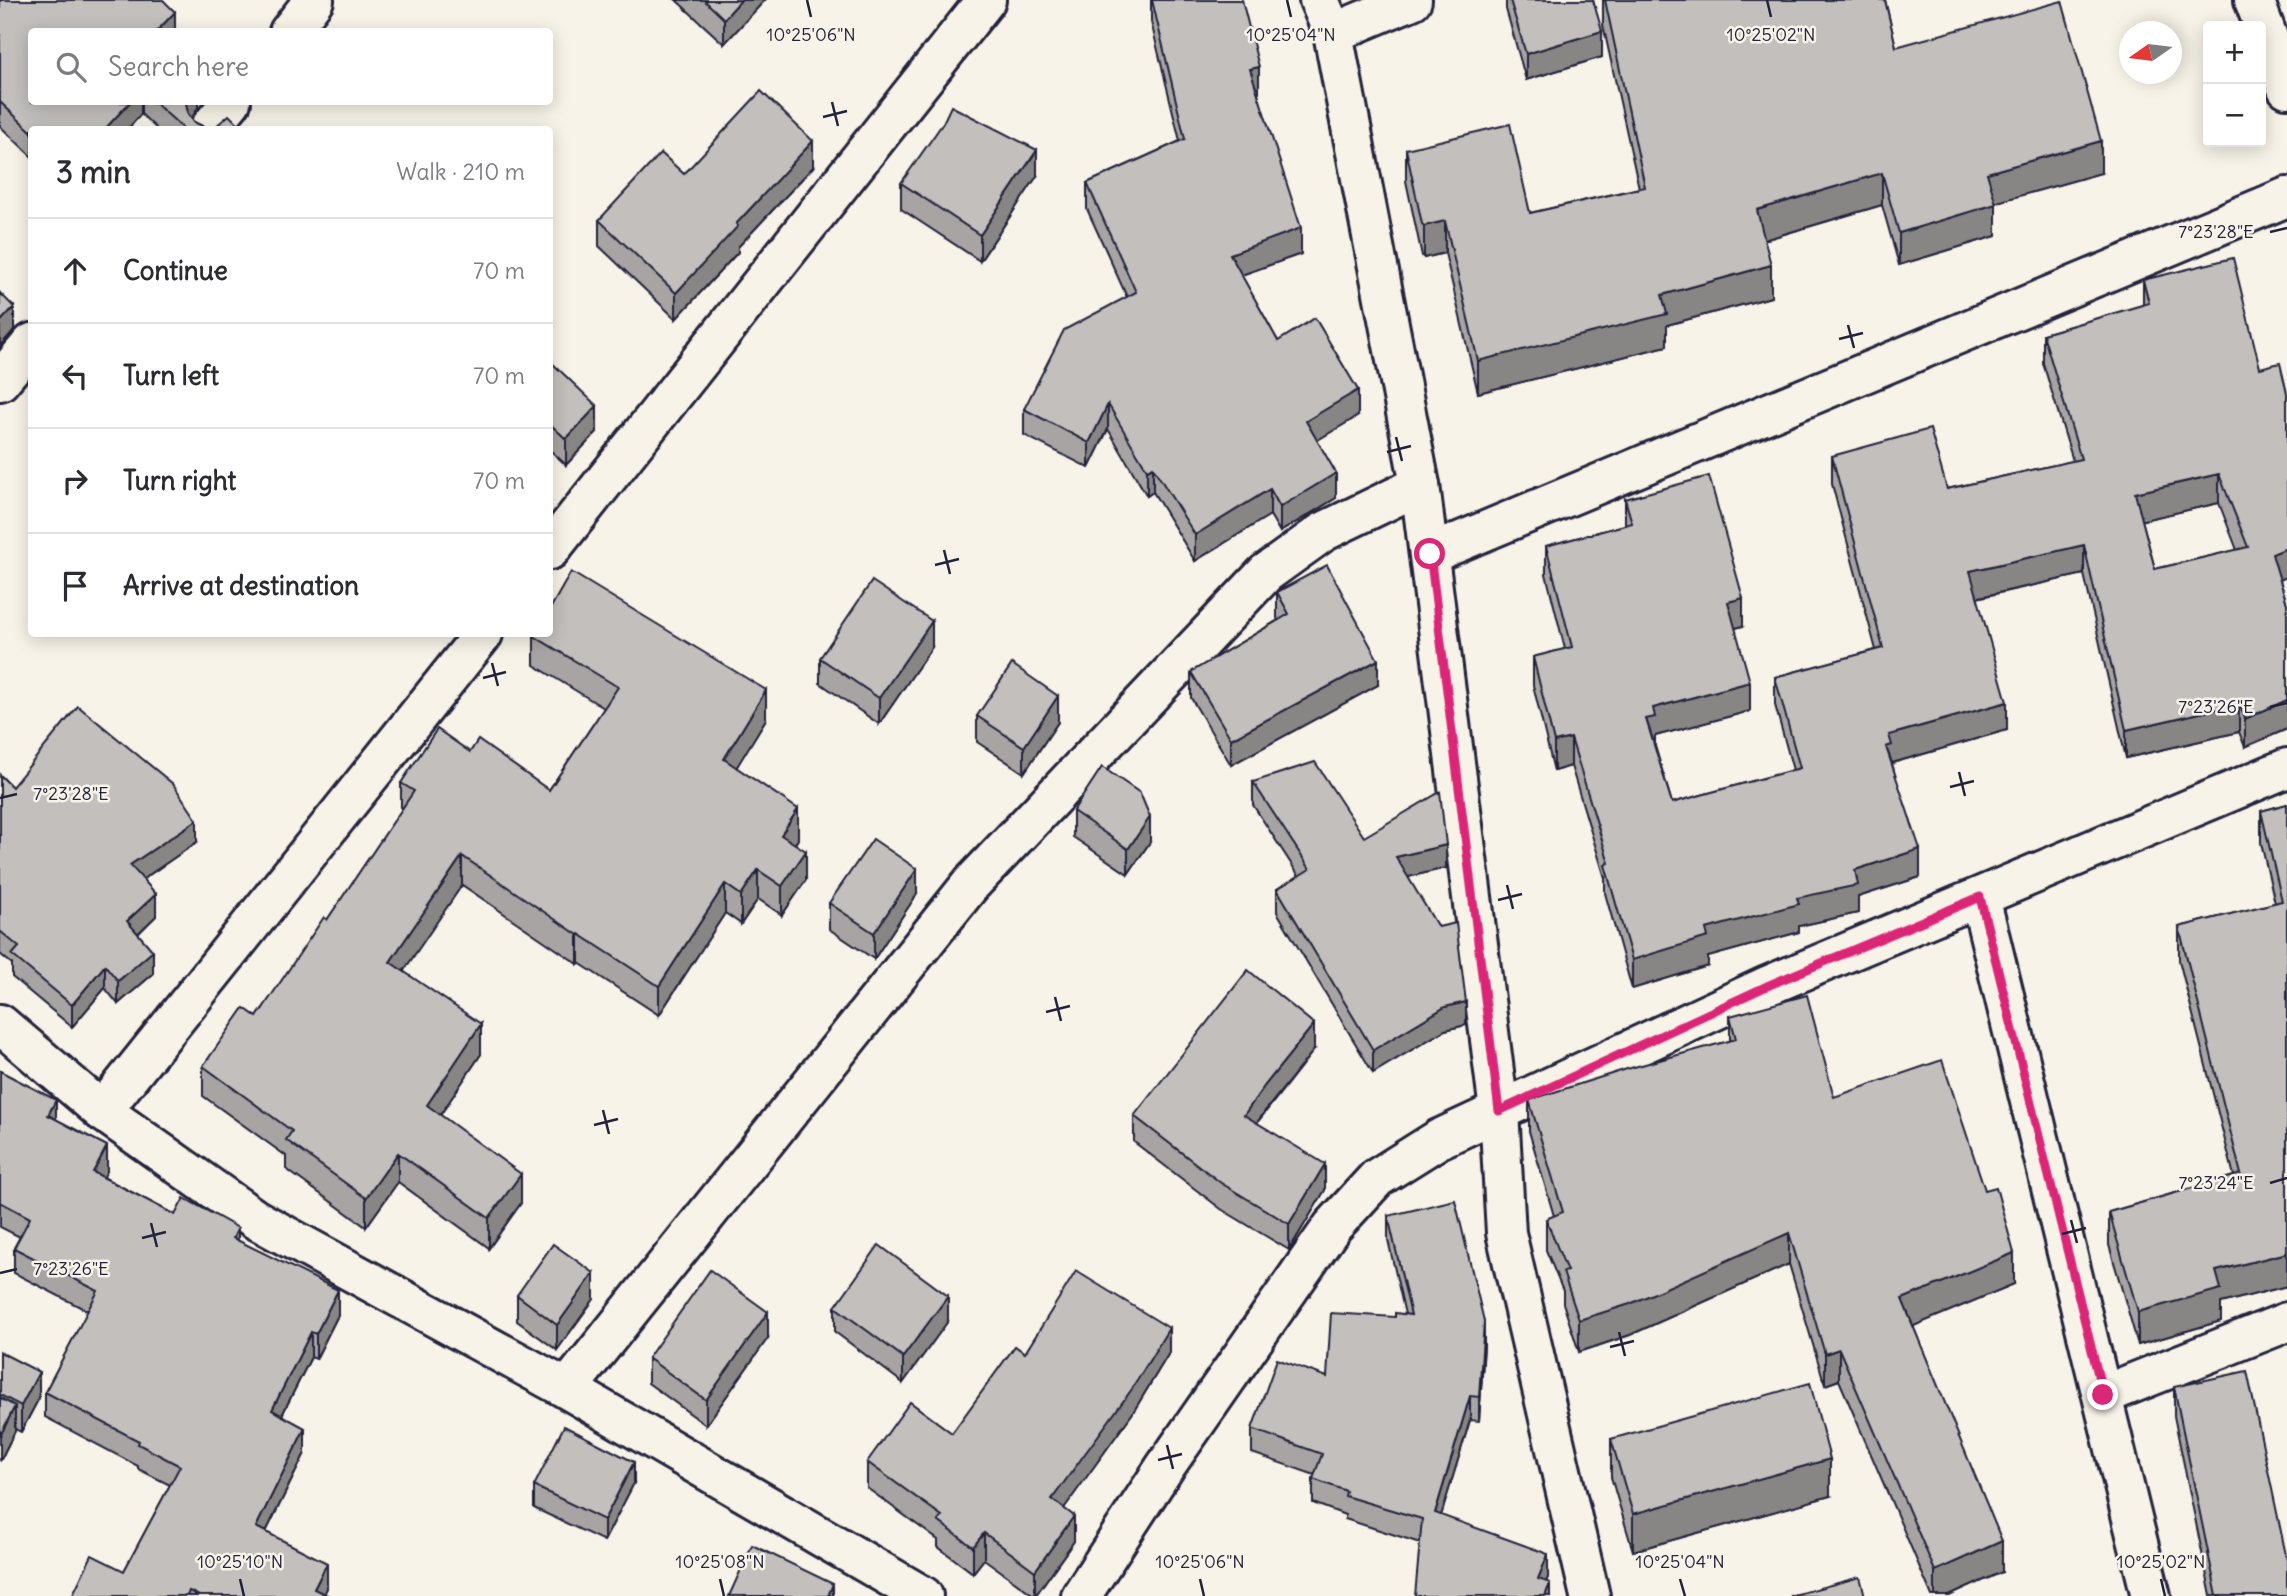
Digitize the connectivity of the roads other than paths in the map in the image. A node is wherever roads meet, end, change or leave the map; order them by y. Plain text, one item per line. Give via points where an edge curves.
1 (314, 0) edge
2 (986, 0) edge
3 (1412, 0) edge
4 (2254, 0) edge
5 (1326, 16) edge
6 (292, 28) edge
7 (2287, 88) edge
8 (229, 105) edge
9 (211, 126) edge
10 (2287, 197) edge
11 (28, 348) edge
12 (0, 381) edge
13 (1420, 485) junction
14 (553, 546) edge
15 (1430, 554) junction
16 (481, 637) edge
17 (2287, 768) edge
18 (1980, 897) junction
19 (0, 1024) edge
20 (102, 1111) junction
21 (1499, 1111) junction
22 (2287, 1322) edge
23 (567, 1389) junction
24 (2103, 1395) junction
25 (923, 1596) edge
26 (1081, 1596) edge
27 (1590, 1596) edge
28 (2151, 1596) edge

1 - 6 street
2 - 14 street
3 - 5 street
4 - 7 street
5 - 13 street
8 - 9 street
10 - 15 street
11 - 12 street
13 - 15 street
13 - 23 street via 1323,532 1266,573 971,884
15 - 21 street
16 - 20 street
17 - 18 street
18 - 21 street via 1767,986
18 - 24 street
19 - 20 street
20 - 23 street via 255,1219
21 - 26 street via 1439,1139 1377,1178 1332,1227
21 - 27 street via 1506,1233
22 - 24 street
23 - 25 street
24 - 28 street

